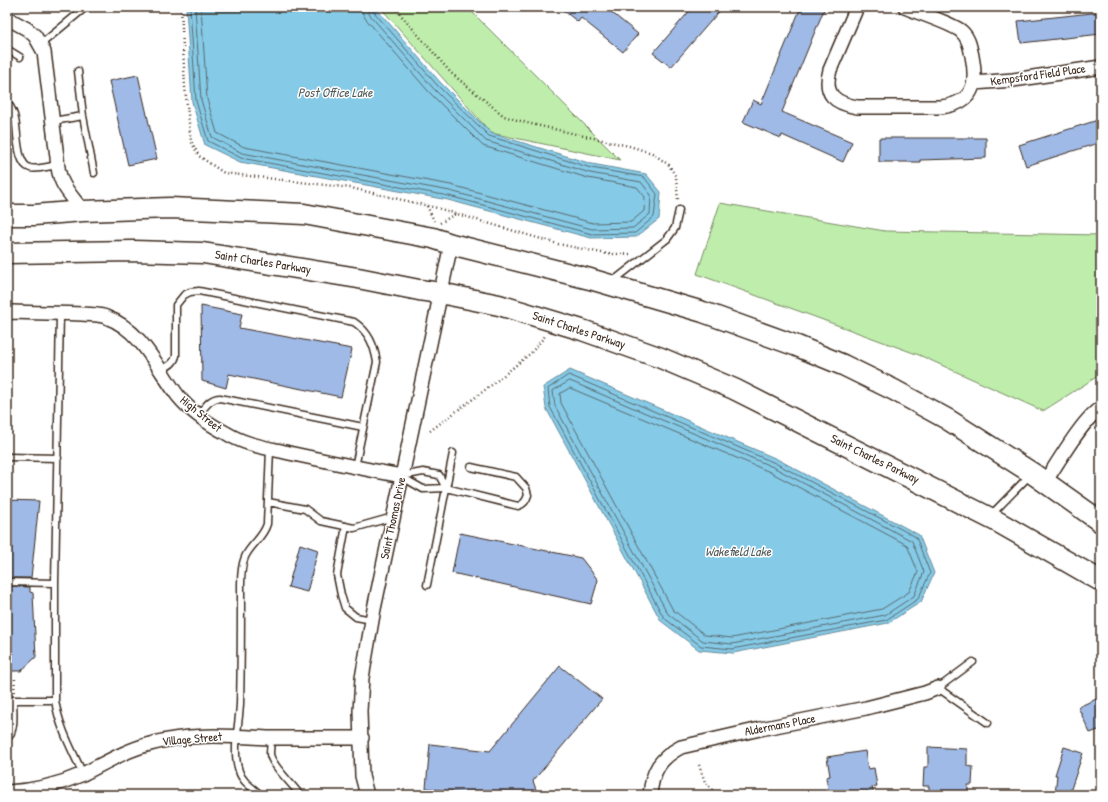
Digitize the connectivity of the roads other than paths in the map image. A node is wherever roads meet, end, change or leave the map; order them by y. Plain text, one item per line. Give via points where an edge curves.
1 (86, 7) edge
2 (857, 7) edge
3 (905, 7) edge
4 (7, 18) edge
5 (40, 45) junction
6 (7, 49) edge
7 (20, 57) dead end
8 (1101, 67) edge
9 (78, 71) dead end
10 (974, 83) junction
11 (7, 102) edge
12 (83, 116) junction
13 (53, 121) junction
14 (58, 165) junction
15 (94, 173) dead end
16 (679, 210) road end
17 (83, 211) junction
18 (7, 215) edge
19 (451, 244) junction
20 (7, 252) edge
21 (609, 284) junction
22 (440, 293) junction
23 (7, 313) edge
24 (60, 313) junction
25 (161, 370) junction
26 (1098, 410) edge
27 (199, 414) junction
28 (363, 427) junction
29 (270, 449) junction
30 (453, 453) dead end
31 (7, 458) edge
32 (58, 458) junction
33 (355, 467) junction
34 (471, 467) dead end
35 (402, 476) junction
36 (1038, 478) junction
37 (446, 488) junction
38 (268, 502) junction
39 (393, 517) junction
40 (989, 517) junction
41 (1101, 522) edge
42 (346, 526) junction
43 (1101, 581) edge
44 (7, 582) edge
45 (55, 583) junction
46 (426, 586) dead end
47 (372, 620) junction
48 (973, 662) dead end
49 (938, 688) junction
50 (10, 700) edge
51 (56, 700) junction
52 (988, 723) dead end
53 (237, 737) junction
54 (7, 738) edge
55 (271, 738) junction
56 (362, 738) junction
57 (83, 774) junction
58 (47, 791) edge
59 (7, 792) edge
60 (261, 795) edge
61 (296, 795) edge
62 (367, 795) edge
63 (650, 795) edge

1 - 5 lane
2 - 10 street, Kempsford Field Place via 827,80 827,87 838,102 857,108 953,106 969,95
3 - 10 street, Kempsford Field Place via 956,28 965,35 970,42
4 - 5 street via 27,28
5 - 13 street via 44,52
6 - 7 lane
8 - 10 street, Kempsford Field Place via 1014,80
9 - 12 lane
11 - 14 lane via 15,120 22,162 32,168
12 - 13 lane
12 - 15 lane
13 - 14 street
14 - 17 street via 58,174 63,184
16 - 21 lane via 668,239
17 - 18 main road
17 - 19 main road via 170,208 304,214 390,229
19 - 21 main road
19 - 22 street, Saint Thomas Drive
20 - 22 main road, Saint Charles Parkway via 203,253
21 - 36 main road via 703,312 843,365 947,419
22 - 35 street, Saint Thomas Drive
22 - 40 main road, Saint Charles Parkway via 499,305 582,330 661,358 734,389
23 - 24 street, High Street
24 - 25 street, High Street via 101,315 115,321 138,339
24 - 32 lane
25 - 27 street, High Street via 179,396
25 - 28 lane via 175,360 176,305 190,292 199,291 354,322 362,327 368,336 374,348 376,362
26 - 36 street
27 - 28 lane via 211,400 220,398
27 - 29 street, High Street via 241,441
28 - 33 lane
29 - 33 street, High Street
29 - 38 lane
30 - 37 lane
31 - 32 lane
32 - 45 lane
33 - 35 street, High Street
34 - 37 lane via 516,477 526,488 526,500 518,506
35 - 37 lane via 423,489
35 - 37 lane via 423,472 439,475
35 - 39 street, Saint Thomas Drive
36 - 40 lane
36 - 41 main road
37 - 46 lane
38 - 42 lane via 305,509 321,521
38 - 53 lane via 265,531 245,557 242,566 240,705
39 - 42 lane via 354,528
39 - 47 street, Saint Thomas Drive
40 - 43 main road, Saint Charles Parkway
42 - 47 lane via 336,575 341,595 346,608 356,617
44 - 45 lane
45 - 51 lane
47 - 56 street, Saint Thomas Drive via 362,678
48 - 49 lane
49 - 52 lane
49 - 63 street, Aldermans Place via 866,708 682,747 662,760 654,774
50 - 51 lane
50 - 54 lane via 12,732
51 - 57 lane via 63,730
53 - 55 street, Village Street
53 - 57 street, Village Street via 171,739 150,744 125,752
53 - 60 lane via 239,773 245,782
55 - 56 street, Village Street
55 - 61 lane via 270,755 274,765 297,791
56 - 62 street, Saint Thomas Drive via 362,776
57 - 58 street, Village Street
58 - 59 street, Village Street

